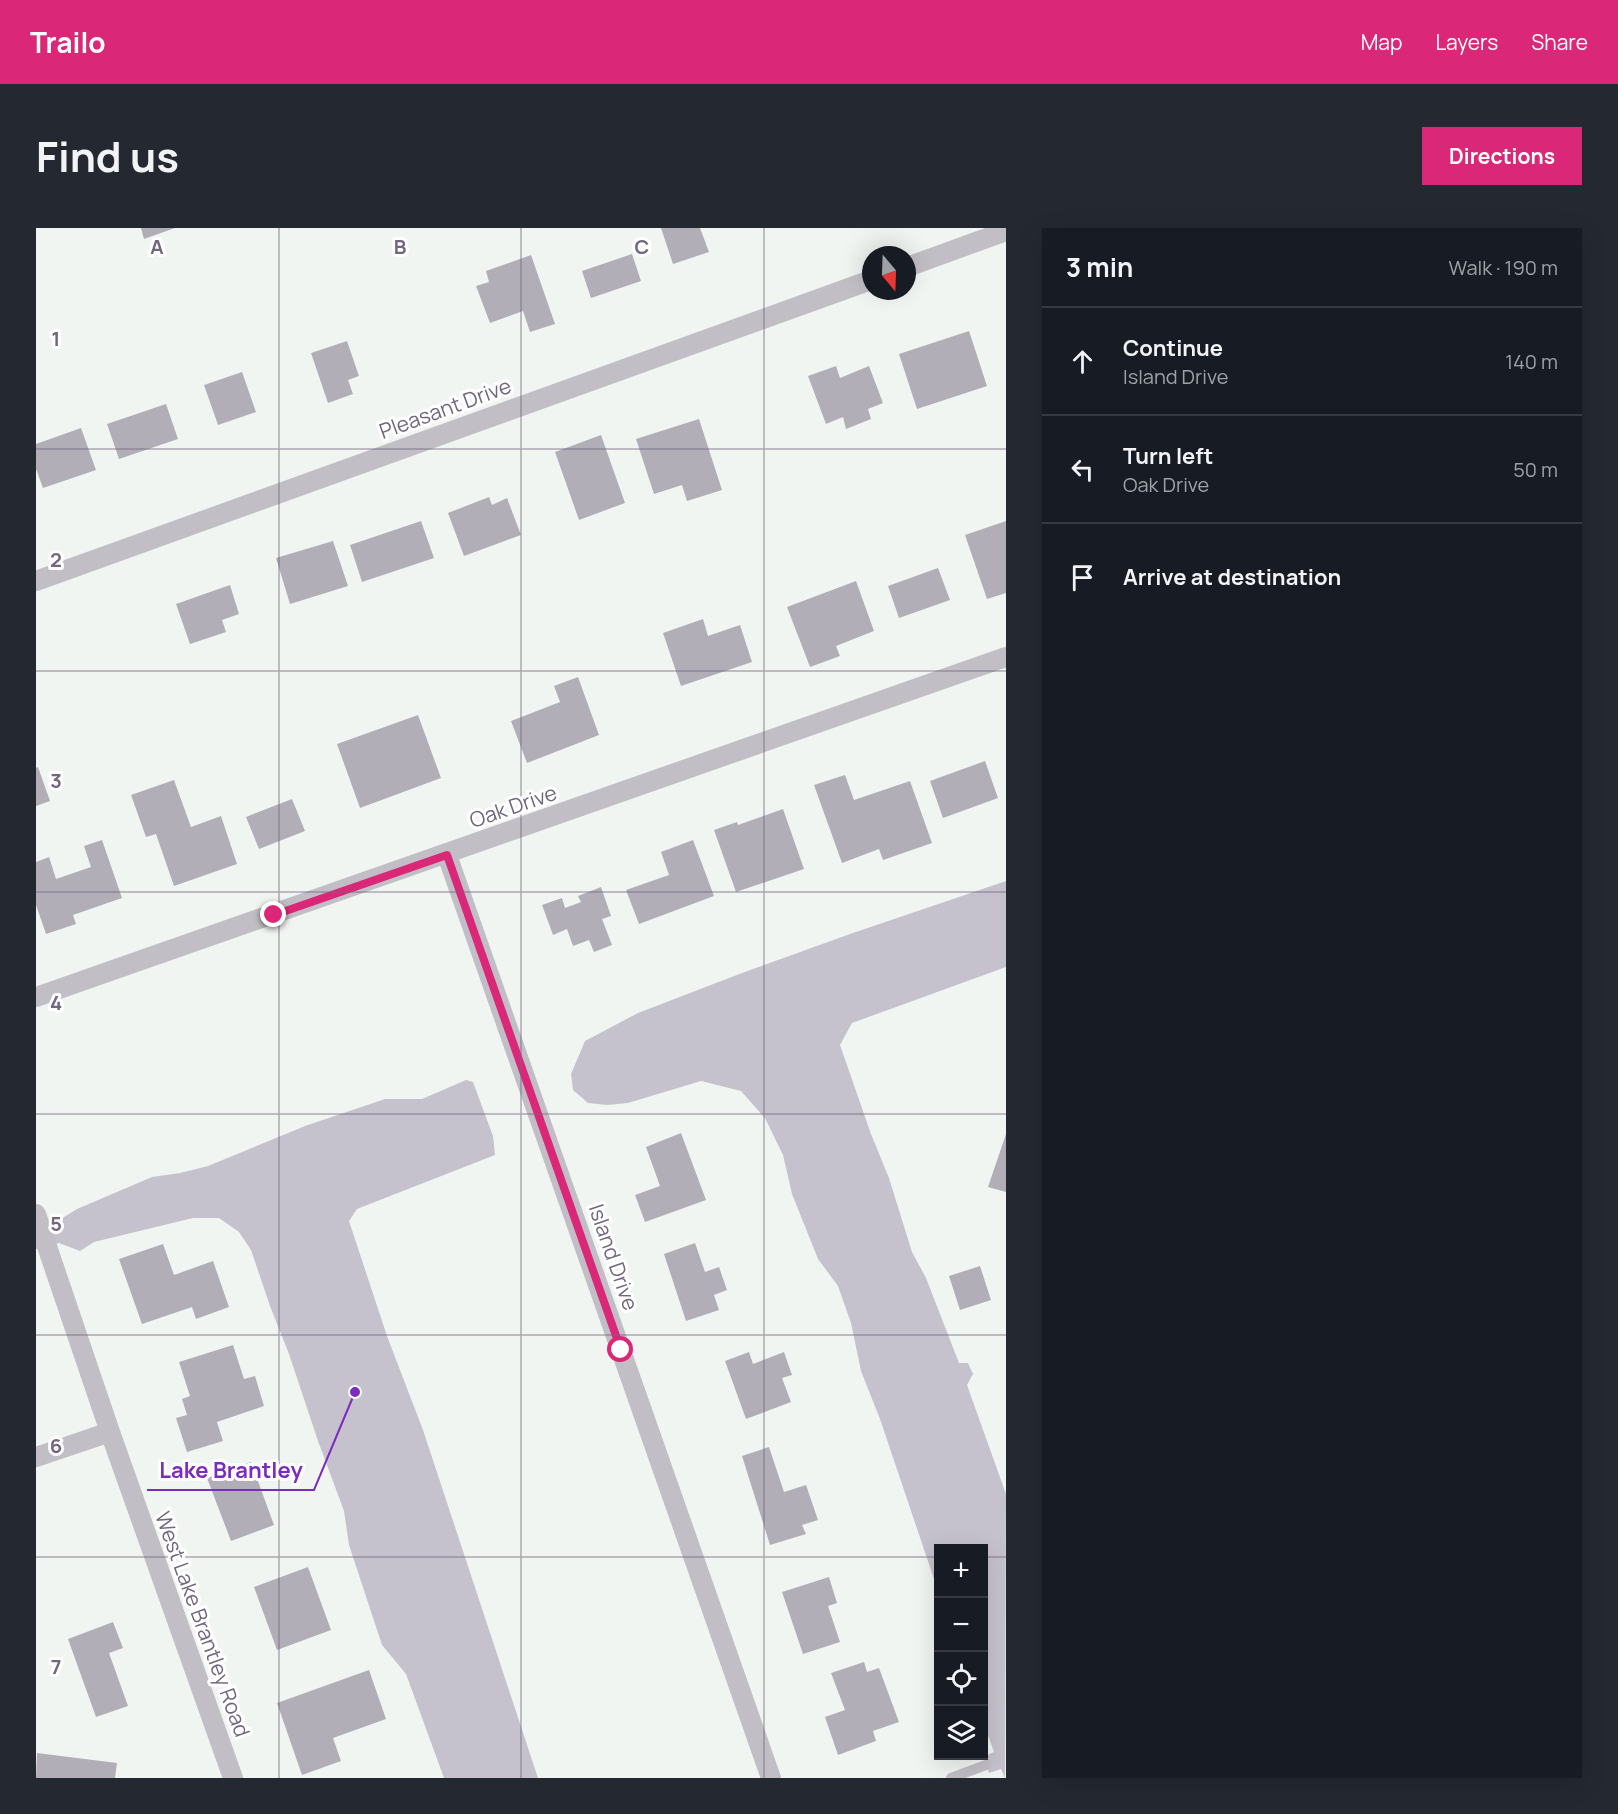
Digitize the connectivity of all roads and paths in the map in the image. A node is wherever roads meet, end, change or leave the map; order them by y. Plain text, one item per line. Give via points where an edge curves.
1 (1006, 231) edge
2 (916, 264) edge
3 (862, 283) edge
4 (36, 581) edge
5 (1006, 657) edge
6 (447, 855) junction
7 (36, 997) edge
8 (39, 1221) edge
9 (110, 1432) junction
10 (36, 1457) edge
11 (986, 1765) dead end
12 (233, 1778) edge
13 (771, 1778) edge
14 (951, 1778) edge

1 - 2 street
3 - 4 street, Pleasant Drive
5 - 6 street, Oak Drive
6 - 7 street, Oak Drive
6 - 13 street, Island Drive
8 - 9 street, West Lake Brantley Road
9 - 10 street
9 - 12 street, West Lake Brantley Road
11 - 14 lane

